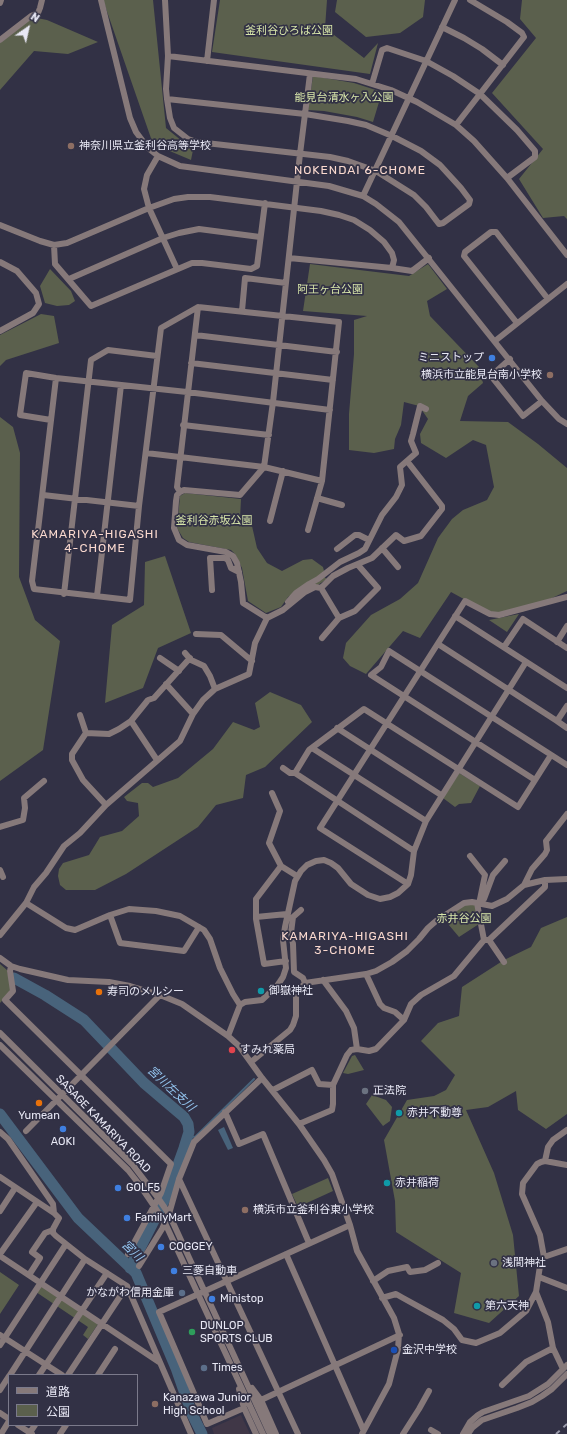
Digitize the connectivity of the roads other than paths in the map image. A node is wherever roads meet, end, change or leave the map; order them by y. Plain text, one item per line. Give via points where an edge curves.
1 (2, 0) edge
2 (42, 0) edge
3 (101, 0) edge
4 (165, 0) edge
5 (214, 0) edge
6 (455, 0) edge
7 (470, 0) edge
8 (0, 3) edge
9 (442, 27) junction
10 (0, 40) edge
11 (168, 56) junction
12 (207, 61) junction
13 (426, 61) junction
14 (503, 65) junction
15 (310, 74) junction
16 (372, 84) junction
17 (480, 94) junction
18 (409, 98) junction
19 (167, 99) junction
20 (305, 114) junction
21 (456, 126) junction
22 (392, 136) junction
23 (300, 154) junction
24 (158, 156) junction
25 (376, 171) junction
26 (507, 178) junction
27 (297, 182) junction
28 (364, 196) junction
29 (265, 203) junction
30 (294, 207) junction
31 (149, 208) junction
32 (0, 225) edge
33 (260, 237) junction
34 (163, 238) junction
35 (54, 245) junction
36 (567, 255) edge
37 (289, 258) junction
38 (429, 258) junction
39 (0, 262) edge
40 (392, 268) junction
41 (177, 269) junction
42 (69, 279) junction
43 (286, 282) junction
44 (567, 284) edge
45 (548, 299) junction
46 (198, 307) junction
47 (242, 311) junction
48 (282, 316) junction
49 (517, 323) junction
50 (0, 331) edge
51 (195, 335) junction
52 (495, 341) junction
53 (279, 345) junction
54 (337, 352) junction
55 (157, 356) junction
56 (510, 359) junction
57 (191, 363) junction
58 (276, 373) junction
59 (56, 378) junction
60 (333, 380) junction
61 (89, 381) junction
62 (121, 385) junction
63 (154, 388) junction
64 (187, 392) junction
65 (542, 401) junction
66 (273, 402) junction
67 (426, 409) dead end
68 (330, 410) junction
69 (52, 420) junction
70 (567, 424) edge
71 (184, 425) junction
72 (269, 435) junction
73 (146, 453) junction
74 (180, 456) junction
75 (407, 461) junction
76 (264, 467) junction
77 (282, 471) junction
78 (322, 481) junction
79 (180, 492) junction
80 (43, 495) junction
81 (317, 498) junction
82 (75, 499) junction
83 (107, 502) junction
84 (342, 505) dead end
85 (139, 506) junction
86 (270, 521) dead end
87 (308, 530) dead end
88 (369, 540) junction
89 (382, 548) junction
90 (337, 549) dead end
91 (358, 565) junction
92 (398, 567) dead end
93 (239, 572) junction
94 (321, 588) junction
95 (212, 590) dead end
96 (64, 594) junction
97 (96, 596) junction
98 (567, 597) edge
99 (284, 610) junction
100 (455, 616) junction
101 (267, 618) junction
102 (339, 618) junction
103 (567, 626) edge
104 (196, 634) dead end
105 (322, 638) dead end
106 (557, 642) junction
107 (438, 644) junction
108 (504, 647) junction
109 (567, 648) edge
110 (185, 653) dead end
111 (160, 658) dead end
112 (190, 658) junction
113 (252, 661) junction
114 (526, 662) junction
115 (179, 671) junction
116 (420, 671) junction
117 (166, 684) junction
118 (567, 688) edge
119 (215, 689) junction
120 (509, 690) junction
121 (404, 696) junction
122 (567, 706) edge
123 (193, 714) junction
124 (80, 715) dead end
125 (491, 716) junction
126 (131, 721) junction
127 (557, 721) junction
128 (387, 723) junction
129 (337, 728) junction
130 (567, 728) edge
131 (86, 734) junction
132 (475, 742) junction
133 (312, 748) junction
134 (370, 750) junction
135 (551, 755) junction
136 (157, 760) junction
137 (567, 765) edge
138 (283, 768) dead end
139 (459, 769) junction
140 (295, 773) junction
141 (353, 775) junction
142 (535, 780) junction
143 (44, 781) dead end
144 (272, 793) dead end
145 (441, 795) junction
146 (337, 801) junction
147 (106, 805) junction
148 (567, 814) edge
149 (426, 821) junction
150 (0, 828) edge
151 (414, 851) junction
152 (470, 856) dead end
153 (505, 861) dead end
154 (281, 866) junction
155 (297, 876) junction
156 (567, 879) edge
157 (546, 880) junction
158 (408, 884) junction
159 (524, 885) junction
160 (26, 903) junction
161 (480, 903) junction
162 (301, 910) dead end
163 (288, 914) junction
164 (110, 916) junction
165 (256, 917) junction
166 (199, 927) junction
167 (0, 935) edge
168 (487, 940) junction
169 (0, 958) edge
170 (286, 961) junction
171 (504, 962) dead end
172 (11, 966) junction
173 (366, 974) junction
174 (323, 980) junction
175 (305, 983) junction
176 (160, 995) junction
177 (240, 1005) junction
178 (404, 1020) junction
179 (0, 1033) edge
180 (228, 1036) junction
181 (0, 1045) edge
182 (357, 1049) junction
183 (251, 1062) junction
184 (82, 1075) junction
185 (262, 1078) junction
186 (333, 1085) junction
187 (273, 1090) junction
188 (62, 1095) junction
189 (57, 1100) junction
190 (225, 1112) junction
191 (299, 1124) junction
192 (567, 1130) edge
193 (26, 1131) dead end
194 (0, 1132) edge
195 (545, 1161) junction
196 (567, 1165) edge
197 (0, 1177) edge
198 (179, 1179) junction
199 (15, 1188) junction
200 (158, 1198) junction
201 (36, 1202) junction
202 (154, 1206) junction
203 (0, 1211) edge
204 (54, 1213) junction
205 (169, 1214) junction
206 (165, 1223) junction
207 (350, 1224) junction
208 (53, 1230) junction
209 (309, 1242) junction
210 (66, 1244) junction
211 (567, 1249) edge
212 (128, 1254) dead end
213 (286, 1254) junction
214 (0, 1255) edge
215 (544, 1257) junction
216 (85, 1259) junction
217 (438, 1263) dead end
218 (139, 1266) dead end
219 (106, 1273) junction
220 (29, 1275) junction
221 (539, 1277) junction
222 (226, 1281) junction
223 (372, 1281) junction
224 (40, 1283) junction
225 (127, 1286) junction
226 (567, 1288) edge
227 (204, 1292) junction
228 (536, 1292) junction
229 (197, 1295) junction
230 (61, 1296) junction
231 (382, 1298) junction
232 (82, 1311) junction
233 (102, 1324) junction
234 (400, 1335) junction
235 (2, 1336) edge
236 (0, 1344) edge
237 (553, 1348) junction
238 (115, 1349) dead end
239 (25, 1351) junction
240 (159, 1362) junction
241 (46, 1365) junction
242 (335, 1366) junction
243 (566, 1369) edge
244 (233, 1371) junction
245 (10, 1374) edge
246 (40, 1374) edge
247 (60, 1374) edge
248 (69, 1374) edge
249 (99, 1374) edge
250 (244, 1377) junction
251 (8, 1378) edge
252 (502, 1385) dead end
253 (0, 1390) edge
254 (429, 1391) dead end
255 (278, 1392) junction
256 (261, 1400) junction
257 (244, 1408) junction
258 (0, 1413) edge
259 (8, 1419) edge
260 (8, 1422) edge
261 (19, 1426) edge
262 (430, 1430) dead end
263 (362, 1432) edge
264 (1, 1434) edge
265 (30, 1434) edge
266 (191, 1434) edge
267 (256, 1434) edge
268 (263, 1434) edge
269 (270, 1434) edge
270 (276, 1434) edge
271 (298, 1434) edge
272 (403, 1434) edge
273 (438, 1434) edge
274 (462, 1434) edge
275 (468, 1434) edge

1 - 8 street
2 - 10 street via 38,13
3 - 24 street via 130,118 141,140
4 - 11 street
5 - 12 street
6 - 9 street
7 - 14 street via 522,33 524,37
9 - 13 street
9 - 14 street via 470,42
11 - 12 street
11 - 19 street
12 - 15 street
13 - 16 street via 387,48 382,50
13 - 17 street
13 - 18 street
14 - 17 street
15 - 16 street via 356,79
15 - 20 street
16 - 18 street
17 - 21 street
17 - 26 street via 518,130 535,151 534,157
18 - 21 street
18 - 22 street
19 - 20 street
19 - 23 street via 174,128 188,139
20 - 22 street via 366,125
20 - 23 street
21 - 26 street via 474,141
22 - 25 street
22 - 25 street via 422,151 440,165 470,200 469,204 444,224 439,224 414,195
23 - 25 street via 348,161
23 - 27 street
24 - 27 street via 180,166
24 - 31 street via 147,175 144,189
25 - 28 street
26 - 36 street
27 - 28 street via 329,186
27 - 30 street
28 - 38 street via 399,222
29 - 30 street
29 - 31 street via 188,197
29 - 33 street
30 - 37 street
30 - 40 street via 354,220 370,230 392,252
31 - 34 street
31 - 35 street via 67,243
32 - 35 street
33 - 34 street via 200,229
33 - 41 street via 257,266 251,269 192,263
34 - 41 street
34 - 42 street
35 - 42 street via 55,264
37 - 40 street
37 - 43 street
38 - 40 street via 412,272
38 - 52 street
39 - 50 street via 17,271 36,293 39,304 33,313
41 - 42 street via 91,306
43 - 47 street via 244,278
43 - 48 street
44 - 45 street
45 - 49 street
45 - 49 street via 496,232 491,232 465,252 465,257
46 - 47 street
46 - 51 street
46 - 55 street via 161,328
47 - 48 street
48 - 53 street
48 - 54 street via 340,322
49 - 52 street
51 - 53 street
51 - 57 street
52 - 56 street
53 - 54 street
53 - 58 street
54 - 60 street
55 - 61 street via 108,350 91,360
55 - 63 street
56 - 65 street
56 - 65 street via 491,376 523,416
57 - 58 street
57 - 64 street
58 - 60 street
58 - 66 street
59 - 61 street
59 - 69 street
59 - 69 street via 26,373 20,415
60 - 68 street
61 - 62 street
61 - 82 street
62 - 63 street
62 - 83 street
63 - 64 street
63 - 73 street
64 - 66 street
64 - 71 street
65 - 70 street
66 - 68 street
66 - 72 street
67 - 75 street via 420,406 411,441 416,453
68 - 78 street
69 - 80 street
71 - 72 street
71 - 74 street
72 - 76 street
73 - 74 street
73 - 85 street
74 - 76 street
74 - 79 street via 176,487
75 - 88 street via 400,467 402,485
75 - 89 street via 442,509 421,536 404,540 396,535
76 - 77 street
76 - 79 street via 240,495 184,490
77 - 78 street
77 - 86 street
78 - 81 street
79 - 93 street via 177,495 174,528 179,540 187,545 226,552 237,563
80 - 82 street
80 - 96 street via 32,581 34,590
81 - 84 street
81 - 87 street
82 - 83 street
82 - 96 street
83 - 85 street
83 - 97 street
85 - 97 street via 130,600
88 - 90 street via 355,535
88 - 99 street via 359,553 340,562 296,593
89 - 91 street via 372,558
89 - 92 street
91 - 94 street via 333,576
91 - 102 street via 378,588 354,611
93 - 95 street via 231,568 225,558 210,558
93 - 101 street via 243,603
94 - 99 street via 315,587 305,592
94 - 102 street
96 - 97 street
98 - 100 street via 499,615 480,610 465,601
99 - 101 street
100 - 107 street
100 - 108 street
101 - 113 street via 255,643
102 - 105 street
103 - 106 street
104 - 113 street via 221,635
106 - 108 street via 523,619
106 - 109 street
107 - 116 street
107 - 120 street
108 - 114 street
110 - 112 street
111 - 115 street
112 - 115 street
112 - 119 street via 204,666
113 - 119 street via 249,674
114 - 118 street
114 - 120 street
115 - 117 street
116 - 121 street
116 - 121 street via 389,652 381,667 371,675
116 - 125 street
117 - 123 street
117 - 126 street via 154,698 148,700
119 - 123 street
120 - 125 street
120 - 127 street
121 - 128 street
121 - 132 street
122 - 127 street
123 - 136 street via 180,741
124 - 131 street
125 - 132 street
125 - 135 street
126 - 131 street via 109,734
126 - 136 street
127 - 130 street
128 - 129 street via 364,709
128 - 134 street
128 - 139 street
129 - 133 street
129 - 134 street
131 - 147 street via 72,754 72,760 83,780
132 - 139 street
132 - 142 street
133 - 140 street
133 - 141 street
134 - 141 street
134 - 145 street
135 - 137 street
135 - 142 street
136 - 147 street
138 - 140 street
139 - 142 street via 518,807
139 - 145 street
140 - 146 street
141 - 146 street
141 - 149 street
143 - 150 street via 24,798 23,820
144 - 154 street via 280,811 270,843
145 - 149 street
146 - 151 street
146 - 158 street via 320,828
147 - 160 street via 64,846 34,887
148 - 159 street via 546,841 545,854 532,869
149 - 151 street
151 - 158 street
152 - 161 street via 485,875
153 - 161 street via 493,875
154 - 155 street
154 - 165 street via 256,899
155 - 158 street via 307,865 324,860 338,868 351,884 375,898 390,897
155 - 163 street
156 - 157 street
157 - 159 street
157 - 168 street via 545,887
159 - 161 street via 500,903 492,906
160 - 164 street via 66,928 75,930
160 - 167 street
161 - 168 street
161 - 173 street via 464,903 444,915 428,928 407,952 376,971
162 - 175 street via 293,917 291,934 294,972 303,978
163 - 165 street
163 - 170 street via 283,940
164 - 166 street via 129,909 156,911 180,916
164 - 166 street via 120,943 184,951
165 - 170 street via 264,964
166 - 177 street via 210,939 220,968
168 - 171 street
168 - 178 street via 454,976 421,995 411,1004
169 - 172 street
170 - 177 street via 283,977 271,992 262,1000
172 - 176 street via 68,980 109,982
172 - 184 street via 13,991 5,1000
173 - 174 street
173 - 178 street via 380,1004
174 - 175 street
174 - 182 street via 346,1011 354,1028
175 - 183 street via 296,994 296,1016 290,1030
176 - 180 street via 182,1004
176 - 184 street
177 - 180 street
178 - 182 street via 376,1050
179 - 188 street, SASAGE KAMARIYA ROAD
180 - 183 street
181 - 189 street, SASAGE KAMARIYA ROAD
182 - 186 street via 351,1050 347,1055
183 - 185 street
184 - 188 street
184 - 200 street via 171,1164
185 - 187 street
185 - 190 street
186 - 187 street via 320,1084 312,1070
186 - 191 street via 332,1110
187 - 191 street
188 - 189 street
188 - 200 street, SASAGE KAMARIYA ROAD via 132,1164
189 - 193 street
189 - 202 street, SASAGE KAMARIYA ROAD via 128,1170
190 - 198 street via 194,1142
190 - 209 street via 239,1144 263,1134
191 - 207 street via 332,1174
192 - 195 street via 548,1147
194 - 204 street via 8,1139 53,1204
195 - 196 street
195 - 215 street via 537,1164 526,1178 522,1194 540,1235
197 - 199 street
198 - 205 street
198 - 222 street
199 - 201 street
199 - 203 street
200 - 202 street
200 - 205 street, SASAGE KAMARIYA ROAD
201 - 204 street
201 - 214 street
202 - 206 street, SASAGE KAMARIYA ROAD
202 - 212 street
204 - 208 street via 59,1218
205 - 206 street
205 - 227 street, SASAGE KAMARIYA ROAD
206 - 218 street
206 - 229 street, SASAGE KAMARIYA ROAD
207 - 209 street
207 - 223 street via 357,1251
208 - 210 street via 53,1233
208 - 220 street via 45,1233 32,1252 40,1258
209 - 213 street
210 - 216 street
210 - 224 street
211 - 215 street
213 - 222 street
213 - 242 street
214 - 220 street
215 - 221 street
216 - 219 street
216 - 230 street
217 - 223 street via 425,1270 410,1272 407,1267 388,1271
219 - 225 street
219 - 232 street
220 - 224 street
221 - 226 street
221 - 228 street
222 - 227 street
222 - 255 street
223 - 231 street
224 - 230 street
224 - 235 street
225 - 233 street
225 - 240 street
227 - 229 street
227 - 250 street, SASAGE KAMARIYA ROAD
228 - 231 street via 526,1312 517,1321 500,1333 476,1343 462,1340 443,1320 396,1294
228 - 237 street via 548,1322
229 - 244 street, SASAGE KAMARIYA ROAD
229 - 257 street via 160,1312 207,1424
230 - 232 street
230 - 239 street
231 - 234 street via 394,1318
232 - 233 street
232 - 241 street
233 - 240 street
233 - 248 street
234 - 242 street
234 - 263 street via 389,1384
235 - 236 street
235 - 239 street
237 - 243 street
237 - 252 street via 526,1362
238 - 249 street
239 - 241 street
239 - 245 street
240 - 266 street
241 - 246 street
241 - 247 street
242 - 255 street
242 - 263 street
243 - 274 street via 529,1396 478,1415
243 - 275 street via 552,1389 542,1396 482,1420
244 - 257 street
244 - 268 street, SASAGE KAMARIYA ROAD
250 - 256 street
250 - 269 street, SASAGE KAMARIYA ROAD
251 - 253 street
254 - 272 street
255 - 256 street
255 - 271 street
256 - 270 street
257 - 267 street
258 - 259 street
260 - 264 street
261 - 265 street
262 - 273 street

